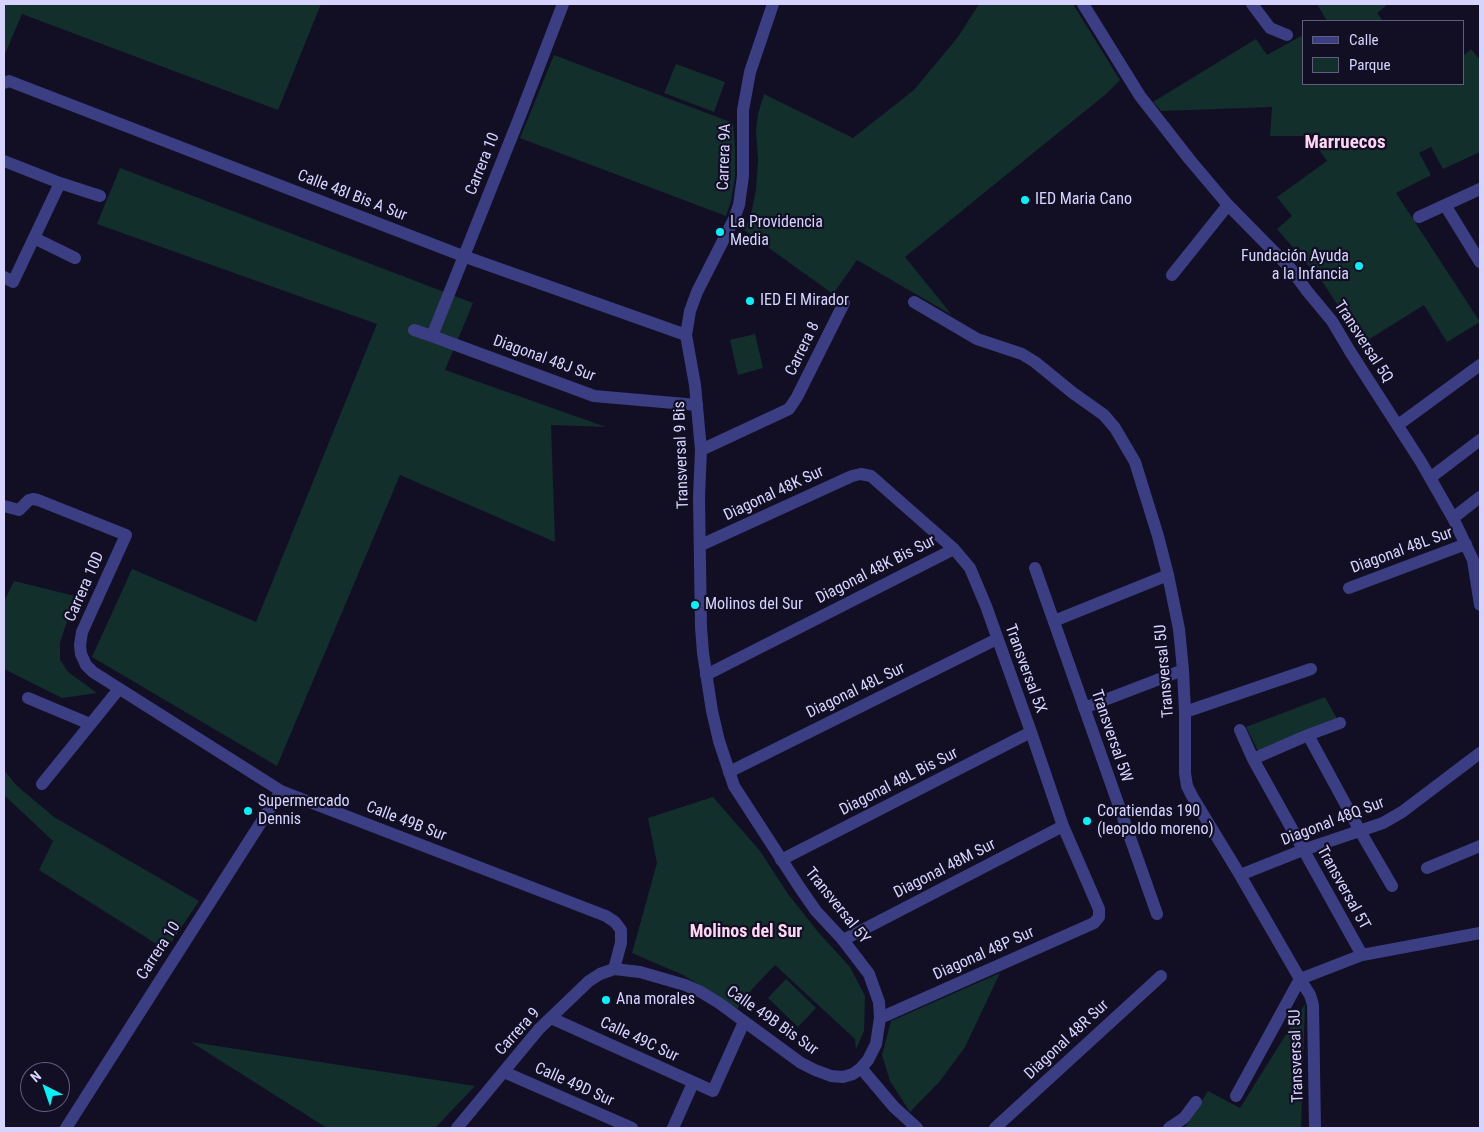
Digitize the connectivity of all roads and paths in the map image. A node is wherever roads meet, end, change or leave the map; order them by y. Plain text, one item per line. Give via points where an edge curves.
1 (564, 4) edge
2 (773, 4) edge
3 (1082, 4) edge
4 (1252, 4) edge
5 (1287, 35) dead end
6 (6, 82) edge
7 (4, 161) edge
8 (60, 184) junction
9 (1480, 189) edge
10 (100, 196) dead end
11 (1228, 205) junction
12 (1446, 205) junction
13 (1419, 217) dead end
14 (34, 238) junction
15 (463, 256) junction
16 (76, 258) dead end
17 (1480, 262) edge
18 (1172, 275) dead end
19 (9, 280) edge
20 (914, 302) dead end
21 (844, 303) dead end
22 (414, 330) dead end
23 (686, 335) junction
24 (432, 336) junction
25 (1480, 365) edge
26 (697, 405) junction
27 (1398, 425) junction
28 (1480, 440) edge
29 (701, 450) junction
30 (862, 474) joint
31 (1430, 478) junction
32 (1480, 497) edge
33 (4, 506) edge
34 (1453, 518) junction
35 (1466, 544) junction
36 (701, 545) junction
37 (954, 549) junction
38 (1476, 553) edge
39 (1036, 568) dead end
40 (1168, 575) junction
41 (1349, 588) dead end
42 (1480, 605) edge
43 (1054, 621) junction
44 (997, 640) junction
45 (80, 654) joint
46 (1311, 669) dead end
47 (1183, 670) junction
48 (706, 675) junction
49 (119, 688) junction
50 (28, 698) dead end
51 (1084, 708) junction
52 (1185, 712) junction
53 (90, 724) junction
54 (1340, 724) dead end
55 (1240, 730) dead end
56 (1031, 732) junction
57 (1308, 735) junction
58 (1480, 753) edge
59 (1253, 759) junction
60 (729, 772) junction
61 (42, 784) dead end
62 (281, 791) junction
63 (1063, 826) junction
64 (1360, 831) junction
65 (1480, 846) edge
66 (1303, 850) junction
67 (781, 860) junction
68 (1427, 868) dead end
69 (1240, 875) junction
70 (1392, 886) dead end
71 (1157, 914) dead end
72 (1099, 917) joint
73 (1480, 933) edge
74 (843, 940) junction
75 (1362, 955) junction
76 (614, 969) junction
77 (1161, 976) dead end
78 (1300, 979) junction
79 (551, 1018) junction
80 (880, 1018) junction
81 (744, 1022) junction
82 (861, 1068) junction
83 (504, 1072) junction
84 (693, 1083) junction
85 (1236, 1096) dead end
86 (1196, 1102) dead end
87 (605, 1123) edge
88 (462, 1127) edge
89 (66, 1128) edge
90 (632, 1128) edge
91 (673, 1128) edge
92 (917, 1128) edge
93 (995, 1128) edge
94 (1169, 1128) edge
95 (1316, 1128) edge

1 - 15 street, Carrera 10
2 - 23 street, Carrera 9A via 746,94 739,204 696,292
3 - 11 street, Transversal 5Q via 1140,96
4 - 5 street via 1270,28
6 - 15 street, Calle 48I Bis A Sur
7 - 8 street
8 - 10 street
8 - 14 street
9 - 12 street
11 - 18 street
11 - 27 street, Transversal 5Q via 1291,269 1332,320
12 - 13 street
12 - 17 street
14 - 16 street
14 - 19 street
15 - 23 street, Calle 48I Bis A Sur
15 - 24 street, Carrera 10
20 - 40 street, Transversal 5U via 976,338 1022,354 1104,415 1135,462
21 - 29 street, Carrera 8 via 789,408
22 - 24 street, Diagonal 48J Sur
23 - 26 street, Transversal 9 Bis
24 - 26 street, Diagonal 48J Sur via 594,396
25 - 27 street
26 - 29 street, Transversal 9 Bis
27 - 31 street, Transversal 5Q
28 - 31 street
29 - 36 street, Transversal 9 Bis
30 - 36 street, Diagonal 48K Sur
30 - 37 street, Transversal 5X via 871,476
31 - 34 street, Transversal 5Q
32 - 34 street
33 - 45 street, Carrera 10D via 19,510 29,500 38,500 126,535 82,632
34 - 35 street, Transversal 5Q
35 - 38 street, Transversal 5Q
35 - 41 street, Diagonal 48L Sur
36 - 48 street, Transversal 9 Bis via 701,627
37 - 44 street, Transversal 5X via 970,568
37 - 48 street, Diagonal 48K Bis Sur
38 - 42 street, Transversal 5Q
39 - 43 street, Transversal 5W
40 - 43 street
40 - 47 street, Transversal 5U
43 - 51 street, Transversal 5W
44 - 56 street, Transversal 5X
44 - 60 street, Diagonal 48L Sur
45 - 49 street, Calle 49B Sur via 93,672
46 - 52 street
47 - 51 street
47 - 52 street, Transversal 5U
48 - 60 street, Transversal 5Y via 719,741
49 - 53 street
49 - 62 street, Calle 49B Sur
50 - 53 street
51 - 71 street, Transversal 5W
52 - 69 street, Transversal 5U via 1187,786
53 - 61 street
54 - 57 street
55 - 59 street, Transversal 5T
56 - 63 street, Transversal 5X
56 - 67 street, Diagonal 48L Bis Sur
57 - 59 street
57 - 64 street
58 - 64 street, Diagonal 48Q Sur via 1402,812
59 - 66 street, Transversal 5T
60 - 67 street, Transversal 5Y via 734,786
62 - 76 street, Calle 49B Sur via 606,916 621,930 622,943
62 - 89 street, Carrera 10
63 - 72 street, Transversal 5X
63 - 74 street, Diagonal 48M Sur
64 - 66 street, Diagonal 48Q Sur
64 - 70 street
65 - 68 street
66 - 69 street, Diagonal 48Q Sur
66 - 75 street, Transversal 5T
67 - 74 street, Transversal 5Y via 816,911
69 - 78 street, Transversal 5U
72 - 80 street, Diagonal 48P Sur via 1094,924
73 - 75 street
74 - 80 street, Transversal 5Y via 869,974 879,1002
75 - 78 street
76 - 79 street, Carrera 9 via 589,981
76 - 81 street, Calle 49B Bis Sur via 640,972 685,985 713,999
77 - 93 street, Diagonal 48R Sur
78 - 85 street
78 - 95 street, Transversal 5U via 1313,1005
79 - 83 street, Carrera 9 via 525,1044
79 - 84 street, Calle 49C Sur
80 - 82 street, Transversal 5Y via 876,1044
81 - 82 street, Calle 49B Bis Sur via 815,1070 843,1077
81 - 84 street, Calle 49C Sur via 713,1091
82 - 92 street
83 - 87 street, Calle 49D Sur
83 - 88 street, Carrera 9
84 - 91 street
86 - 94 street via 1184,1118
87 - 90 street, Calle 49D Sur

